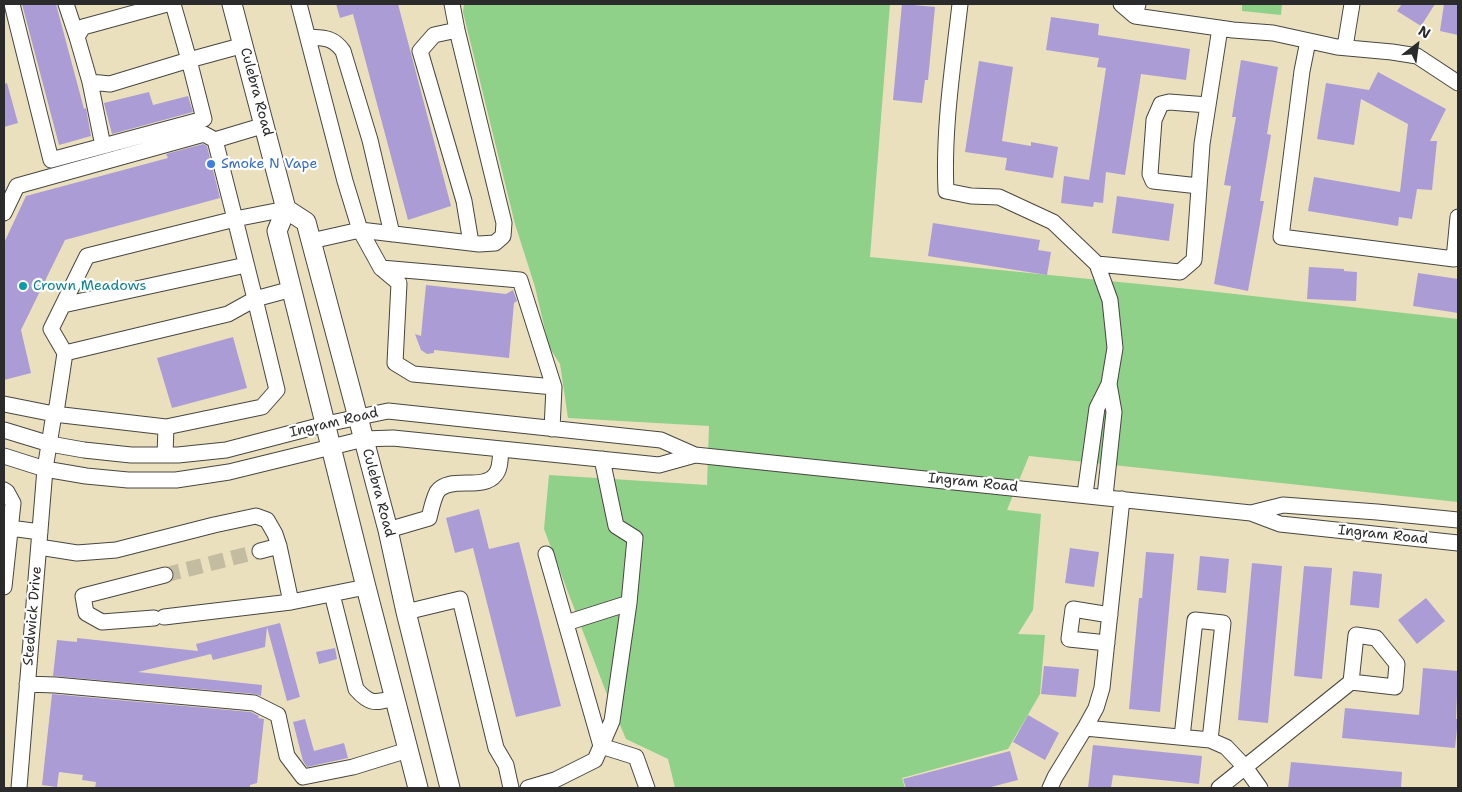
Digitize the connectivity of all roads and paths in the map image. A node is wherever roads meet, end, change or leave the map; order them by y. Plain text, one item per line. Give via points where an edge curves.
1 (12, 4) edge
2 (66, 4) edge
3 (167, 4) edge
4 (173, 4) edge
5 (232, 4) edge
6 (299, 4) edge
7 (452, 4) edge
8 (960, 4) edge
9 (1122, 4) edge
10 (1352, 4) edge
11 (1136, 10) edge
12 (1220, 28) junction
13 (457, 30) junction
14 (77, 37) junction
15 (308, 37) junction
16 (1308, 41) junction
17 (244, 45) junction
18 (1345, 48) junction
19 (189, 60) junction
20 (90, 82) junction
21 (1458, 83) edge
22 (1208, 106) junction
23 (265, 125) junction
24 (215, 140) junction
25 (103, 146) junction
26 (1199, 186) junction
27 (286, 209) junction
28 (4, 213) edge
29 (1458, 217) edge
30 (235, 219) junction
31 (360, 230) junction
32 (392, 234) junction
33 (311, 241) junction
34 (471, 243) junction
35 (1097, 264) junction
36 (246, 266) junction
37 (381, 268) junction
38 (292, 289) junction
39 (255, 299) junction
40 (63, 305) junction
41 (64, 353) junction
42 (1109, 384) junction
43 (554, 387) junction
44 (4, 404) edge
45 (54, 414) junction
46 (358, 416) junction
47 (326, 424) junction
48 (166, 427) junction
49 (552, 428) junction
50 (4, 430) edge
51 (364, 439) junction
52 (50, 444) junction
53 (332, 447) junction
54 (501, 449) junction
55 (165, 455) junction
56 (695, 455) junction
57 (4, 456) edge
58 (602, 459) junction
59 (46, 469) junction
60 (4, 490) edge
61 (1085, 494) junction
62 (1105, 496) junction
63 (1122, 499) junction
64 (1251, 512) junction
65 (1458, 520) edge
66 (10, 528) junction
67 (388, 530) junction
68 (40, 540) junction
69 (1458, 544) edge
70 (279, 546) junction
71 (260, 551) tunnel mouth
72 (546, 554) dead end
73 (165, 575) tunnel mouth
74 (366, 587) junction
75 (4, 588) edge
76 (332, 594) junction
77 (291, 602) junction
78 (629, 603) junction
79 (406, 612) junction
80 (1110, 615) junction
81 (566, 623) junction
82 (1107, 644) junction
83 (1351, 682) dead end
84 (28, 684) junction
85 (395, 698) junction
86 (1085, 728) junction
87 (1182, 737) junction
88 (1210, 740) junction
89 (601, 746) junction
90 (408, 750) junction
91 (1245, 767) junction
92 (19, 788) edge
93 (418, 788) edge
94 (450, 788) edge
95 (511, 788) edge
96 (528, 788) edge
97 (647, 788) edge
98 (1050, 788) edge
99 (1219, 788) edge
100 (1260, 788) edge

1 - 25 street via 51,160
2 - 14 street
3 - 14 street via 83,27
4 - 19 street
5 - 17 main road, Culebra Road
6 - 15 street
7 - 13 street
8 - 35 street via 950,88 946,191 999,197 1053,222
9 - 11 street
10 - 18 street
11 - 12 street
12 - 16 street
12 - 22 street
13 - 34 street via 434,36 420,51 464,201
13 - 34 street via 504,223 502,236 495,243
14 - 20 street
15 - 31 street
15 - 32 street via 328,39 338,44 343,52 370,140
16 - 18 street
16 - 29 street via 1281,237 1454,259
17 - 19 street
17 - 23 main road, Culebra Road
18 - 21 street via 1417,56
19 - 20 street via 110,84
19 - 25 street via 204,119
20 - 25 street
22 - 26 street
22 - 26 street via 1161,104 1154,120 1150,174 1153,181
23 - 24 street
23 - 27 main road, Culebra Road
24 - 28 street via 204,134 17,186
24 - 30 street
26 - 35 street via 1194,260 1180,272
27 - 30 street
27 - 33 main road, Culebra Road via 306,222
27 - 38 main road via 277,231
30 - 36 street
30 - 40 street via 86,256
31 - 32 street
31 - 33 street
31 - 37 street
32 - 34 street
33 - 46 main road, Culebra Road
35 - 42 street via 1110,300 1115,348
36 - 39 street
36 - 40 street
37 - 43 street via 520,280
37 - 43 street via 399,282 395,364 413,374
38 - 39 street
38 - 47 main road
39 - 41 street via 228,314
39 - 48 street via 277,390 262,407
40 - 41 street via 51,329
41 - 45 street, Stedwick Drive
42 - 61 street via 1097,408
42 - 62 street via 1114,412
43 - 49 street
44 - 45 street
45 - 48 street
45 - 52 street, Stedwick Drive
46 - 47 street, Ingram Road
46 - 49 street, Ingram Road via 388,411
46 - 51 main road, Culebra Road
47 - 53 main road
47 - 55 street, Ingram Road via 226,450
48 - 55 street
49 - 56 street, Ingram Road via 660,440
50 - 52 street, Ingram Road
51 - 53 street, Ingram Road
51 - 54 street, Ingram Road via 393,438
51 - 67 main road, Culebra Road
52 - 55 street, Ingram Road via 131,455
52 - 59 street, Stedwick Drive
53 - 59 street, Ingram Road via 230,472 176,480 120,480
53 - 74 main road
54 - 58 street, Ingram Road
54 - 67 street via 496,475 488,480 446,485 438,492 429,518
56 - 58 street, Ingram Road via 660,465
56 - 61 street, Ingram Road
57 - 59 street, Ingram Road
58 - 78 street via 616,526 636,538
59 - 68 street, Stedwick Drive
60 - 66 street via 13,503
61 - 62 street, Ingram Road
62 - 63 street, Ingram Road
63 - 64 street, Ingram Road
63 - 80 street
64 - 65 street, Ingram Road via 1283,505
64 - 69 street, Ingram Road via 1280,524
66 - 68 street
66 - 75 street
67 - 79 main road, Culebra Road
68 - 70 street via 78,553 116,550 256,516 267,520
68 - 84 street, Stedwick Drive
70 - 71 street
70 - 77 street
72 - 81 street
73 - 77 street via 83,596 86,613 102,622
74 - 76 street
74 - 85 main road
76 - 77 street
76 - 85 street via 356,689 375,703
78 - 81 street
78 - 89 street via 612,721
79 - 94 main road, Culebra Road
79 - 95 street via 460,599 496,748 506,765
80 - 82 street
80 - 82 street via 1073,609 1069,639
81 - 89 street
82 - 86 street via 1102,688
83 - 91 street
84 - 90 street via 254,703 278,715 287,756 303,777 353,767
84 - 92 street, Stedwick Drive
85 - 90 main road
86 - 87 street
86 - 98 street
87 - 88 street
87 - 88 street via 1195,620 1223,623
88 - 91 street via 1226,747
89 - 96 street via 595,760 555,780
89 - 97 street via 636,757
90 - 93 main road
91 - 99 street
91 - 100 street

